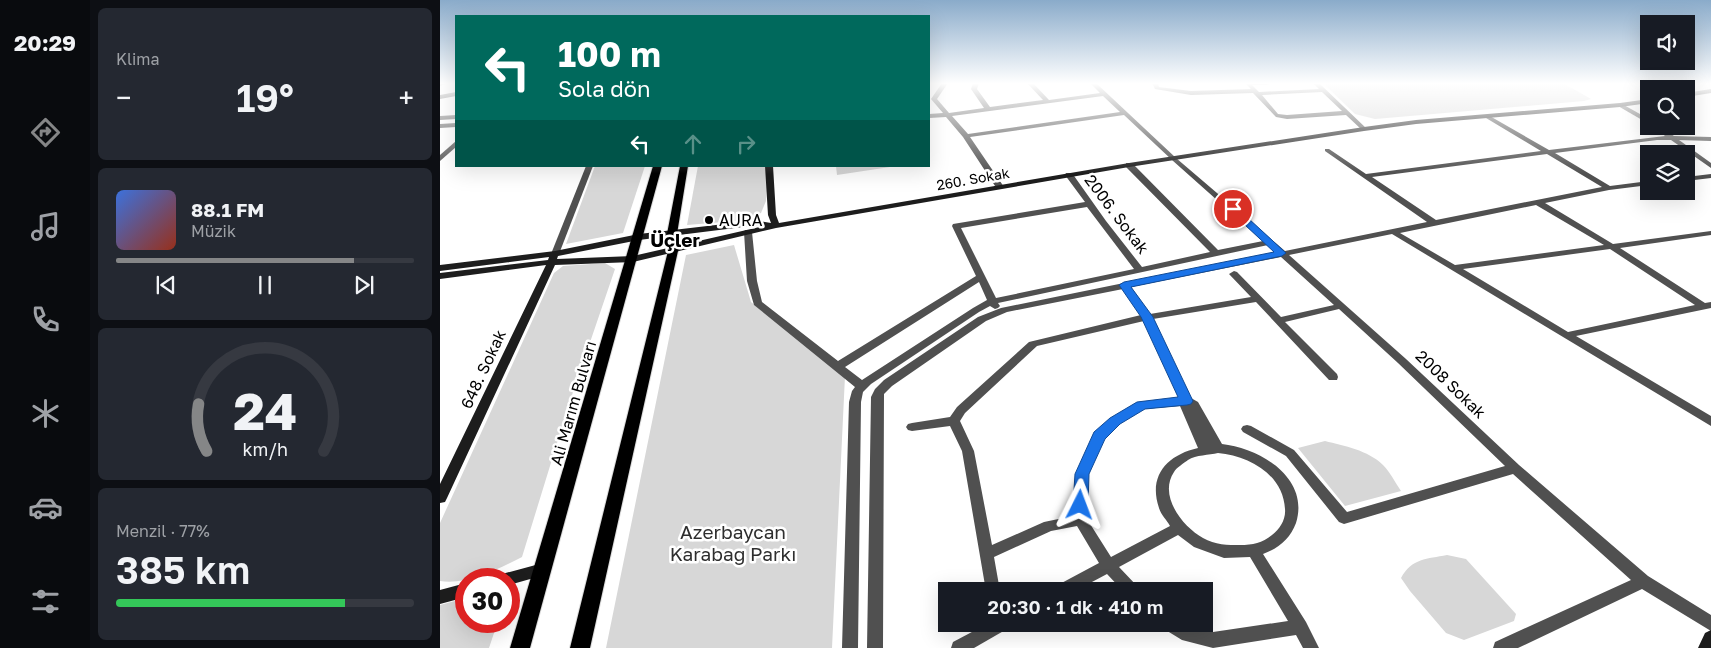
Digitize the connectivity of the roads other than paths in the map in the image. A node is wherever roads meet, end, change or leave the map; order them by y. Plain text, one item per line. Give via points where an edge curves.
1 (958, 113) edge
2 (1124, 113) edge
3 (1126, 113) edge
4 (1275, 113) edge
5 (1343, 113) edge
6 (1347, 113) edge
7 (1529, 113) edge
8 (946, 115) junction
9 (930, 116) edge
10 (455, 117) edge
11 (1488, 117) junction
12 (440, 118) edge
13 (455, 125) edge
14 (440, 126) edge
15 (1364, 129) junction
16 (1669, 135) edge
17 (966, 136) junction
18 (1675, 139) junction
19 (1711, 139) edge
20 (453, 150) edge
21 (1327, 150) dead end
22 (440, 152) edge
23 (1547, 152) junction
24 (440, 159) edge
25 (1174, 159) junction
26 (1129, 165) junction
27 (1711, 166) edge
28 (590, 167) edge
29 (658, 167) edge
30 (684, 167) edge
31 (769, 167) edge
32 (1069, 175) junction
33 (1366, 176) junction
34 (1711, 176) edge
35 (1695, 178) edge
36 (1640, 184) edge
37 (1000, 187) junction
38 (1609, 188) junction
39 (1537, 202) junction
40 (1089, 204) junction
41 (1434, 223) junction
42 (776, 226) junction
43 (1392, 231) junction
44 (748, 232) junction
45 (1711, 232) edge
46 (672, 234) junction
47 (639, 237) junction
48 (1270, 242) junction
49 (1612, 246) junction
50 (673, 251) junction
51 (1282, 253) junction
52 (1216, 254) junction
53 (553, 258) junction
54 (633, 259) junction
55 (440, 268) edge
56 (1454, 268) junction
57 (1140, 270) junction
58 (1234, 274) dead end
59 (440, 276) edge
60 (981, 277) junction
61 (1124, 285) junction
62 (1258, 299) junction
63 (1341, 306) junction
64 (1707, 306) edge
65 (996, 307) junction
66 (1147, 317) junction
67 (1279, 320) junction
68 (1567, 335) junction
69 (838, 366) junction
70 (1332, 377) dead end
71 (862, 386) junction
72 (1187, 401) junction
73 (954, 421) junction
74 (1711, 422) edge
75 (912, 427) dead end
76 (1247, 429) dead end
77 (1212, 448) junction
78 (1515, 468) junction
79 (440, 498) edge
80 (1080, 520) junction
81 (1178, 528) junction
82 (1254, 551) junction
83 (986, 554) junction
84 (1108, 565) junction
85 (543, 569) junction
86 (520, 575) edge
87 (1643, 581) junction
88 (991, 582) edge
89 (1077, 582) edge
90 (1124, 582) edge
91 (455, 593) edge
92 (440, 598) edge
93 (1711, 624) edge
94 (1300, 627) junction
95 (986, 632) edge
96 (1183, 632) edge
97 (1711, 638) edge
98 (1212, 644) edge
99 (520, 648) edge
100 (580, 648) edge
101 (850, 648) edge
102 (875, 648) edge
103 (959, 648) edge
104 (1310, 648) edge
105 (1501, 648) edge
106 (1706, 648) edge

1 - 8 street
2 - 17 street
3 - 25 street, 2008 Sokak
4 - 5 street via 1288,117
6 - 15 street
7 - 11 street, 260. Sokak
8 - 9 street
8 - 17 street
10 - 12 street
11 - 15 street, 260. Sokak
11 - 23 street
13 - 14 street
15 - 25 street, 260. Sokak
16 - 18 street
17 - 37 street
18 - 19 street
18 - 23 street via 1657,138
18 - 27 street
20 - 22 street
20 - 24 street
21 - 33 street
23 - 33 street
23 - 38 street
25 - 26 street, 260. Sokak
25 - 48 street, 2008 Sokak
26 - 32 street, 260. Sokak
26 - 52 street
28 - 53 street
29 - 47 main road, Ali Marım Bulvarı
30 - 46 main road
31 - 42 street via 772,215
32 - 37 street, 260. Sokak
32 - 40 street, 2006. Sokak
33 - 41 street
34 - 35 street
36 - 38 street
37 - 42 street, 260. Sokak
38 - 39 street
39 - 41 street
39 - 49 street
40 - 57 street, 2006. Sokak
40 - 60 street via 956,226
41 - 43 street
42 - 44 street
42 - 46 street via 759,223
43 - 51 street
43 - 56 street
44 - 50 street
44 - 69 street via 757,303
45 - 49 street
46 - 47 street
46 - 50 main road
47 - 53 street
47 - 54 main road, Ali Marım Bulvarı
48 - 51 street, 2008 Sokak
48 - 52 street
49 - 56 street
49 - 64 street
50 - 54 street
50 - 100 main road
51 - 61 street
51 - 63 street, 2008 Sokak
52 - 57 street
53 - 54 street
53 - 55 street
53 - 59 street
53 - 79 street, 648. Sokak
54 - 85 main road, Ali Marım Bulvarı
56 - 68 street
57 - 65 street
58 - 62 street
60 - 65 street
60 - 69 street
61 - 65 street
61 - 66 street
62 - 66 street
62 - 67 street
63 - 67 street
63 - 78 street, 2008 Sokak
64 - 68 street
65 - 71 street via 976,310
65 - 102 street via 879,392 876,405
66 - 72 street
66 - 73 street via 1033,344 961,410
67 - 70 street
68 - 74 street
69 - 71 street
71 - 101 street via 855,402
72 - 77 street via 1194,405
72 - 80 street via 1142,405 1115,421 1099,436 1082,474
73 - 75 street
73 - 83 street via 968,451
76 - 78 street via 1290,453 1344,518
77 - 81 street via 1189,453 1167,472 1162,485 1162,499
77 - 82 street via 1238,450 1254,457 1269,466 1289,492 1293,507 1283,534
78 - 87 street, 2008 Sokak
80 - 83 street via 1049,526
80 - 84 street
81 - 82 street via 1190,538 1221,551
81 - 84 street
82 - 94 street
83 - 88 street
84 - 89 street
84 - 90 street
85 - 86 street
85 - 99 main road, Ali Marım Bulvarı
87 - 93 street, 2008 Sokak
87 - 105 street
91 - 92 street
94 - 98 street
94 - 104 street
95 - 103 street
96 - 98 street
97 - 106 street

